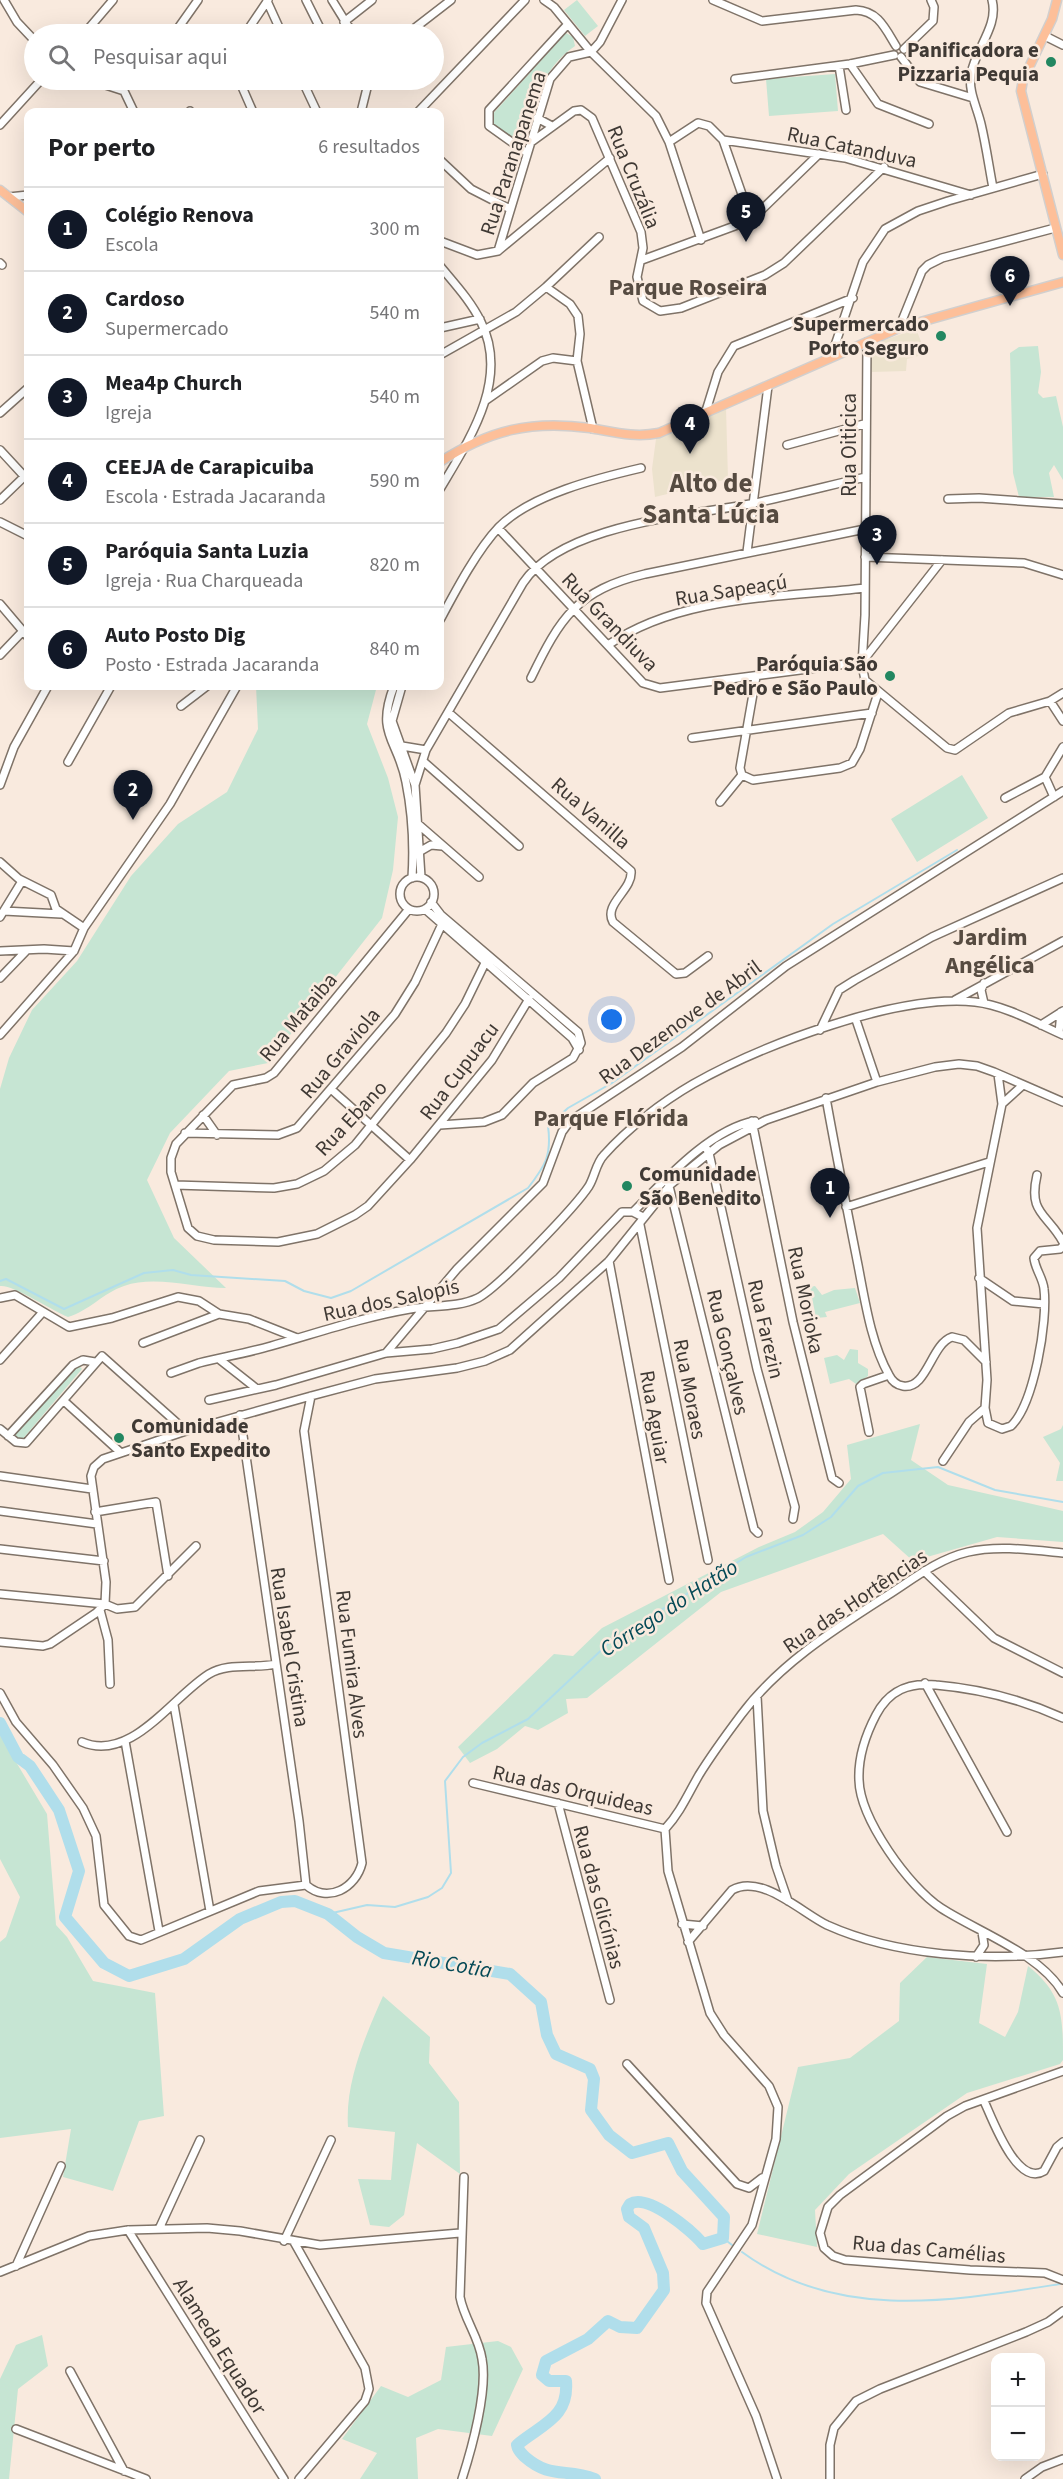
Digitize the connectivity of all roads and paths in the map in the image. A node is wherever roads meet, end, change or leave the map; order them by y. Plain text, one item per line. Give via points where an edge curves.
1 (4, 0) edge
2 (113, 0) edge
3 (198, 0) edge
4 (268, 0) edge
5 (306, 0) edge
6 (332, 0) edge
7 (372, 0) edge
8 (451, 0) edge
9 (525, 0) edge
10 (544, 0) edge
11 (622, 0) edge
12 (713, 0) edge
13 (931, 0) edge
14 (992, 0) edge
15 (1057, 0) edge
16 (556, 3) edge
17 (344, 21) junction
18 (93, 24) edge
19 (181, 24) edge
20 (252, 24) edge
21 (278, 24) edge
22 (318, 24) edge
23 (346, 24) edge
24 (419, 24) edge
25 (567, 25) junction
26 (24, 29) edge
27 (1045, 36) junction
28 (1063, 45) edge
29 (896, 46) junction
30 (904, 48) junction
31 (591, 52) junction
32 (897, 56) junction
33 (850, 64) junction
34 (839, 66) junction
35 (735, 79) dead end
36 (444, 85) edge
37 (32, 90) edge
38 (121, 90) edge
39 (244, 90) edge
40 (307, 90) edge
41 (366, 90) edge
42 (439, 90) edge
43 (973, 98) junction
44 (133, 108) edge
45 (252, 108) edge
46 (315, 108) edge
47 (362, 108) edge
48 (422, 108) edge
49 (846, 110) dead end
50 (537, 118) junction
51 (929, 124) dead end
52 (0, 125) edge
53 (552, 126) junction
54 (723, 140) junction
55 (669, 142) junction
56 (530, 143) junction
57 (527, 153) junction
58 (819, 154) junction
59 (610, 158) junction
60 (444, 164) edge
61 (884, 167) junction
62 (1043, 174) junction
63 (993, 188) junction
64 (0, 191) edge
65 (24, 195) edge
66 (971, 195) junction
67 (9, 196) junction
68 (24, 209) edge
69 (510, 209) junction
70 (751, 220) junction
71 (1054, 228) junction
72 (599, 237) dead end
73 (701, 240) junction
74 (444, 242) edge
75 (449, 244) junction
76 (444, 246) edge
77 (498, 251) junction
78 (1063, 255) edge
79 (642, 260) junction
80 (444, 271) edge
81 (1063, 282) edge
82 (546, 287) junction
83 (853, 298) junction
84 (480, 319) junction
85 (444, 327) edge
86 (899, 328) junction
87 (485, 332) junction
88 (867, 342) junction
89 (444, 353) edge
90 (831, 357) junction
91 (577, 361) junction
92 (768, 386) junction
93 (24, 392) edge
94 (485, 401) junction
95 (0, 413) edge
96 (705, 414) junction
97 (864, 424) junction
98 (593, 429) junction
99 (788, 445) dead end
100 (463, 447) junction
101 (0, 450) edge
102 (444, 459) edge
103 (641, 468) dead end
104 (24, 472) edge
105 (866, 477) junction
106 (24, 478) edge
107 (444, 482) edge
108 (948, 499) dead end
109 (0, 500) edge
110 (752, 503) junction
111 (1063, 504) edge
112 (0, 522) edge
113 (498, 528) junction
114 (865, 529) junction
115 (24, 534) edge
116 (747, 552) junction
117 (865, 557) junction
118 (942, 560) junction
119 (535, 567) junction
120 (1063, 575) edge
121 (865, 588) junction
122 (0, 604) edge
123 (573, 608) junction
124 (444, 611) edge
125 (24, 632) edge
126 (24, 636) edge
127 (608, 645) junction
128 (0, 655) edge
129 (862, 662) junction
130 (756, 677) junction
131 (531, 678) dead end
132 (46, 690) edge
133 (109, 690) edge
134 (202, 690) edge
135 (235, 690) edge
136 (393, 690) edge
137 (401, 690) edge
138 (878, 693) junction
139 (1063, 693) edge
140 (1050, 700) junction
141 (181, 706) dead end
142 (448, 713) junction
143 (872, 713) junction
144 (1063, 721) edge
145 (749, 730) junction
146 (692, 738) dead end
147 (402, 746) junction
148 (1063, 747) edge
149 (426, 750) junction
150 (68, 762) dead end
151 (424, 762) junction
152 (742, 775) junction
153 (1045, 777) junction
154 (0, 785) edge
155 (415, 785) junction
156 (1063, 791) edge
157 (1054, 797) junction
158 (1005, 798) dead end
159 (720, 802) dead end
160 (418, 824) junction
161 (519, 846) dead end
162 (445, 847) junction
163 (419, 852) junction
164 (0, 862) edge
165 (421, 877) junction
166 (479, 877) dead end
167 (412, 878) junction
168 (1063, 878) edge
169 (22, 881) junction
170 (431, 902) junction
171 (409, 909) junction
172 (425, 909) junction
173 (2, 914) edge
174 (61, 914) junction
175 (442, 924) junction
176 (84, 928) junction
177 (1063, 940) edge
178 (0, 951) edge
179 (26, 951) junction
180 (74, 951) junction
181 (708, 956) dead end
182 (486, 961) junction
183 (0, 978) edge
184 (984, 983) junction
185 (529, 999) junction
186 (952, 1001) junction
187 (984, 1003) junction
188 (1062, 1012) edge
189 (856, 1020) junction
190 (1041, 1025) junction
191 (820, 1030) junction
192 (1061, 1034) edge
193 (0, 1035) edge
194 (576, 1037) junction
195 (998, 1074) junction
196 (877, 1082) junction
197 (1023, 1085) junction
198 (332, 1090) junction
199 (826, 1098) junction
200 (1063, 1102) edge
201 (1002, 1104) junction
202 (203, 1115) junction
203 (372, 1124) junction
204 (753, 1124) junction
205 (440, 1125) junction
206 (185, 1132) junction
207 (217, 1135) junction
208 (707, 1149) junction
209 (410, 1160) junction
210 (989, 1162) junction
211 (1037, 1175) dead end
212 (669, 1181) junction
213 (175, 1185) junction
214 (846, 1207) junction
215 (633, 1212) junction
216 (642, 1221) junction
217 (1063, 1244) edge
218 (609, 1261) junction
219 (979, 1278) junction
220 (0, 1298) edge
221 (1044, 1304) junction
222 (425, 1308) junction
223 (42, 1313) junction
224 (219, 1314) junction
225 (297, 1338) junction
226 (143, 1343) dead end
227 (386, 1353) junction
228 (219, 1359) junction
229 (0, 1360) edge
230 (95, 1362) junction
231 (986, 1362) junction
232 (171, 1373) dead end
233 (889, 1375) junction
234 (257, 1389) junction
235 (311, 1396) junction
236 (209, 1400) dead end
237 (64, 1401) junction
238 (985, 1408) junction
239 (240, 1415) junction
240 (0, 1429) edge
241 (186, 1431) junction
242 (869, 1432) dead end
243 (8, 1436) junction
244 (120, 1452) junction
245 (944, 1461) dead end
246 (0, 1476) edge
247 (838, 1483) dead end
248 (92, 1489) junction
249 (0, 1511) edge
250 (95, 1512) junction
251 (793, 1519) dead end
252 (97, 1524) junction
253 (758, 1533) dead end
254 (196, 1546) dead end
255 (0, 1549) edge
256 (1063, 1553) edge
257 (708, 1560) dead end
258 (104, 1561) junction
259 (924, 1571) junction
260 (168, 1576) junction
261 (669, 1580) dead end
262 (0, 1594) edge
263 (102, 1607) junction
264 (0, 1642) edge
265 (276, 1664) junction
266 (1063, 1673) edge
267 (925, 1683) junction
268 (110, 1684) dead end
269 (0, 1693) edge
270 (757, 1696) junction
271 (174, 1705) junction
272 (1063, 1718) edge
273 (124, 1741) junction
274 (82, 1742) dead end
275 (473, 1783) dead end
276 (558, 1803) junction
277 (665, 1829) junction
278 (1007, 1832) dead end
279 (306, 1885) junction
280 (788, 1900) junction
281 (210, 1911) junction
282 (682, 1923) junction
283 (703, 1926) junction
284 (159, 1930) junction
285 (982, 1932) junction
286 (688, 1942) junction
287 (1063, 1952) edge
288 (1024, 1957) junction
289 (976, 1958) junction
290 (1063, 1993) edge
291 (610, 2000) dead end
292 (627, 2064) dead end
293 (1063, 2072) edge
294 (984, 2101) junction
295 (200, 2140) dead end
296 (331, 2140) dead end
297 (1063, 2142) edge
298 (61, 2166) dead end
299 (764, 2175) junction
300 (464, 2177) dead end
301 (159, 2229) junction
302 (129, 2230) junction
303 (460, 2233) junction
304 (284, 2241) junction
305 (294, 2242) junction
306 (16, 2266) junction
307 (0, 2272) edge
308 (1063, 2280) edge
309 (1063, 2311) edge
310 (70, 2371) dead end
311 (16, 2429) dead end
312 (1063, 2459) edge
313 (124, 2471) junction
314 (146, 2479) edge
315 (284, 2479) edge
316 (299, 2479) edge
317 (462, 2479) edge
318 (777, 2479) edge
319 (830, 2479) edge
320 (1025, 2479) edge

1 - 26 street
2 - 18 street
3 - 19 street
4 - 20 street
4 - 21 street
5 - 22 street
6 - 17 street
7 - 17 street
8 - 24 street
9 - 36 street
10 - 16 street
11 - 31 street
12 - 29 street via 762,21 867,11 878,18
13 - 30 street via 933,21
14 - 43 street via 994,19 971,73
15 - 27 main road
16 - 25 street
17 - 23 street
25 - 31 street
25 - 57 street via 489,110 489,126
27 - 28 street
27 - 62 main road via 1021,90
29 - 30 street
29 - 32 street
30 - 32 street
31 - 50 street, Rua Paranapanema via 569,57 558,67
31 - 55 street via 656,116
32 - 33 street
32 - 43 street via 920,82
33 - 34 street
33 - 51 street via 878,104
34 - 35 street
34 - 49 street
37 - 52 street
38 - 44 street
39 - 45 street
40 - 46 street
41 - 47 street
42 - 48 street
43 - 63 street
50 - 53 street
50 - 56 street, Rua Paranapanema
53 - 56 street, Rua Cruzália
53 - 59 street, Rua Cruzália via 574,111 585,112 597,126
54 - 55 street via 709,126 698,123
54 - 58 street, Rua Catanduva
54 - 70 street
55 - 73 street
56 - 57 street, Rua Paranapanema
57 - 69 street, Rua Paranapanema
58 - 61 street, Rua Catanduva
58 - 70 street
59 - 77 street
59 - 79 street, Rua Cruzália via 641,232
60 - 69 street via 479,195
61 - 66 street, Rua Catanduva
61 - 79 street, Rua Cruzália via 784,263 765,275 701,301 664,311 649,306 638,289
62 - 63 street
62 - 71 main road
63 - 66 street
64 - 67 main road
65 - 67 street
66 - 83 street via 918,211 885,229 863,262
67 - 68 main road
69 - 77 street, Rua Paranapanema
70 - 73 street
71 - 78 main road
71 - 86 street via 928,265
72 - 82 street
73 - 79 street
74 - 75 street
75 - 76 street
75 - 77 street via 477,255
80 - 84 street
81 - 86 main road
82 - 87 street
82 - 91 street via 570,304 578,316
83 - 90 street
83 - 96 street via 734,346 718,372
84 - 85 street
84 - 87 street
86 - 88 main road
87 - 89 street
87 - 94 street via 491,367
88 - 90 main road
88 - 97 street, Rua Oiticica
90 - 92 main road
91 - 94 street via 542,361
91 - 98 street
92 - 96 main road
92 - 110 street
93 - 95 street
94 - 100 street via 477,428
96 - 98 main road via 649,435
97 - 99 street
97 - 105 street, Rua Oiticica
98 - 100 main road via 543,424 498,433
100 - 102 main road
100 - 107 street
101 - 104 street
103 - 113 street via 567,489
105 - 110 street
105 - 114 street, Rua Oiticica
106 - 109 street
108 - 111 street
110 - 116 street
110 - 119 street via 604,532
112 - 115 street
113 - 119 street, Rua Grandiuva
113 - 124 street
114 - 116 street
114 - 117 street, Rua Oiticica
116 - 123 street via 612,584
117 - 118 street
117 - 121 street, Rua Oiticica
118 - 120 street via 1024,563
118 - 129 street
119 - 123 street, Rua Grandiuva
119 - 142 street
121 - 127 street, Rua Sapeaçú via 718,604 643,624
121 - 129 street, Rua Oiticica
122 - 125 street
123 - 127 street, Rua Grandiuva
123 - 131 street
126 - 128 street
127 - 130 street, Rua Grandiuva via 651,687
129 - 130 street, Rua Grandiuva
129 - 138 street, Rua Oiticica via 866,680
130 - 145 street
132 - 154 street via 14,747
133 - 150 street
134 - 141 street
135 - 176 street via 171,804
136 - 167 street via 385,720 407,784
137 - 147 street via 392,721
138 - 140 street, Rua Oiticica via 947,748 959,748 1009,713
138 - 143 street
139 - 140 street
140 - 144 street
142 - 149 street
142 - 181 street, Rua Vanilla via 631,871 627,886 612,907 613,922 676,975
143 - 145 street
143 - 152 street via 860,748 849,765 757,780
145 - 146 street
145 - 152 street
147 - 149 street
147 - 155 street
148 - 153 street
149 - 151 street
151 - 155 street
151 - 161 street
152 - 159 street
153 - 157 street
153 - 158 street
155 - 160 street
156 - 157 street, Rua Dezenove de Abril
157 - 222 street, Rua Dezenove de Abril via 786,966 682,1047 570,1121 559,1137 543,1184 457,1269
160 - 162 street
160 - 163 street
162 - 163 street via 431,845
162 - 166 street
163 - 165 street
164 - 169 street
165 - 167 street
165 - 170 street via 434,889
167 - 171 street via 400,894
168 - 191 street via 932,937 839,990
169 - 173 street
169 - 174 street via 51,895
170 - 172 street
170 - 194 street
171 - 172 street
171 - 202 street, Rua Mataiba via 274,1073 233,1085
172 - 175 street
173 - 174 street
174 - 176 street
175 - 182 street
175 - 198 street, Rua Graviola via 405,999
176 - 180 street
177 - 184 street
178 - 179 street
179 - 180 street
179 - 183 street
180 - 193 street
182 - 185 street
182 - 203 street, Rua Ebano via 456,1019
184 - 186 street
184 - 187 street
185 - 194 street
185 - 205 street, Rua Cupuacu via 492,1060
186 - 187 street
186 - 189 street, Rua dos Salopis
187 - 190 street
188 - 190 street
188 - 192 street
189 - 191 street, Rua dos Salopis
189 - 196 street
190 - 192 street
191 - 222 street, Rua dos Salopis via 760,1053 683,1090 605,1153 577,1201 485,1293 447,1306
194 - 205 street via 579,1050 573,1058 533,1083 502,1115 484,1122
195 - 196 street via 977,1066 951,1065
195 - 197 street
195 - 201 street
196 - 199 street
197 - 200 street
197 - 201 street
198 - 203 street
198 - 207 street, Rua Graviola via 292,1131 278,1135
199 - 204 street
199 - 214 street
201 - 210 street
202 - 206 street, Rua Mataiba
202 - 207 street
203 - 209 street
203 - 213 street, Rua Ebano via 340,1159 297,1184 274,1188
204 - 208 street
204 - 247 street, Rua Morioka via 793,1322 832,1478
205 - 209 street, Rua Cupuacu
206 - 207 street, Rua Graviola
206 - 213 street, Rua Mataiba via 171,1158
208 - 212 street
208 - 251 street, Rua Farezin via 757,1369 795,1507
209 - 213 street, Rua Cupuacu via 355,1215 317,1234 278,1242 214,1240 193,1233
210 - 214 street
210 - 219 street via 977,1228
211 - 217 street via 1034,1197 1038,1211
212 - 215 street
212 - 216 street
212 - 253 street, Rua Gonçalves via 751,1518
214 - 233 street via 865,1298
215 - 216 street
215 - 227 street via 618,1215 559,1278 498,1329 445,1346
216 - 218 street
216 - 257 street, Rua Moraes
217 - 221 street via 1060,1249 1040,1251 1035,1256
218 - 235 street via 524,1338 497,1356 457,1368 375,1379
218 - 261 street, Rua Aguiar
219 - 221 street via 1013,1301
219 - 231 street
220 - 223 street via 15,1295
221 - 238 street via 1036,1367 1021,1415 1011,1426 995,1428 988,1423
222 - 225 street, Rua dos Salopis
222 - 227 street, Rua Dezenove de Abril
223 - 224 street via 69,1328 178,1297 199,1301
223 - 229 street
224 - 225 street via 249,1319
224 - 226 street
225 - 228 street, Rua dos Salopis
227 - 234 street
228 - 232 street, Rua dos Salopis
228 - 234 street
230 - 237 street
230 - 241 street via 102,1356
230 - 243 street via 84,1360 73,1365
231 - 233 street via 964,1340 952,1337 940,1344 925,1373 914,1384 899,1385
231 - 238 street
233 - 242 street via 860,1387
234 - 236 street
235 - 239 street
235 - 279 street, Rua Fumira Alves via 304,1425 306,1445 362,1863 359,1876 338,1893 315,1891
237 - 243 street via 26,1443
237 - 244 street
238 - 245 street via 969,1422
239 - 241 street
239 - 265 street, Rua Isabel Cristina
240 - 243 street
241 - 244 street
244 - 248 street via 94,1467
246 - 248 street
248 - 250 street
249 - 252 street
250 - 252 street
250 - 260 street via 156,1502
252 - 258 street
254 - 260 street
255 - 258 street
256 - 259 street, Rua das Hortências via 1000,1549 969,1552
258 - 263 street
259 - 266 street via 994,1638
259 - 270 street, Rua das Hortências via 822,1638
260 - 263 street via 135,1607
262 - 263 street
263 - 264 street via 50,1644
263 - 268 street
265 - 271 street via 217,1671
265 - 279 street, Rua Isabel Cristina
267 - 272 street via 1005,1695
267 - 278 street
267 - 285 street via 896,1691 882,1705 864,1742 860,1761 863,1802 886,1845 919,1890 939,1907
269 - 284 street via 16,1722 53,1765 82,1808 96,1836 104,1905 129,1936 141,1940
270 - 277 street, Rua das Hortências via 711,1755 680,1812
270 - 280 street via 763,1811
271 - 273 street
271 - 281 street
273 - 274 street via 108,1747
273 - 284 street
275 - 276 street, Rua das Orquideas
276 - 277 street, Rua das Orquideas
276 - 291 street, Rua das Glicínias
277 - 282 street via 668,1871
279 - 281 street via 258,1891
280 - 283 street via 756,1886 736,1887
280 - 289 street via 814,1918 848,1933
281 - 284 street
282 - 283 street
282 - 286 street
283 - 286 street
285 - 288 street
285 - 289 street via 984,1945
286 - 299 street via 710,2013 775,2096 778,2121
287 - 288 street
288 - 289 street
288 - 290 street via 1048,1974
292 - 299 street via 737,2184 749,2188
293 - 294 street, Rua das Camélias
294 - 297 street via 1013,2159 1029,2171 1044,2171
294 - 308 street, Rua das Camélias via 965,2106 926,2128 840,2195 822,2220 824,2248 845,2260 1045,2273
295 - 301 street
296 - 304 street
298 - 306 street
299 - 318 street via 752,2225 707,2292 706,2303 756,2416
300 - 303 street
301 - 302 street
301 - 304 street via 229,2230
302 - 306 street via 89,2236
302 - 315 street, Alameda Equador
303 - 305 street via 328,2245
303 - 317 street via 460,2297 482,2358 484,2378
304 - 305 street
305 - 316 street via 365,2368 369,2389 358,2412
306 - 307 street
309 - 319 street via 1026,2332 856,2401 834,2428
310 - 313 street
311 - 313 street
312 - 320 street via 1042,2466
313 - 314 street

